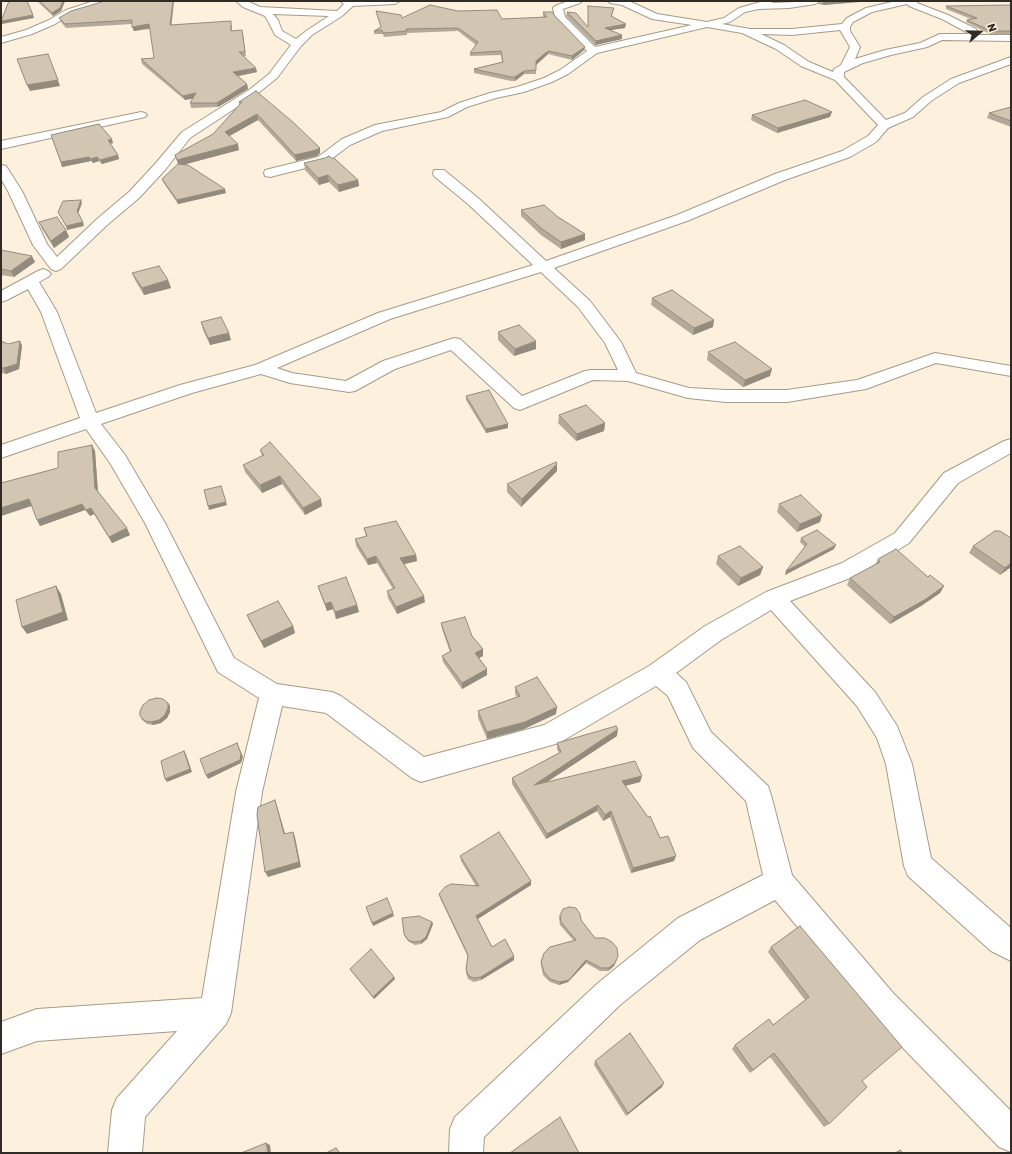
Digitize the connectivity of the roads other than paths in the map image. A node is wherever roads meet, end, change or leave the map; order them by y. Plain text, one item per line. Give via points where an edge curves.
1 (79, 1) edge
2 (103, 1) edge
3 (241, 1) edge
4 (395, 1) edge
5 (577, 1) edge
6 (613, 1) edge
7 (769, 1) edge
8 (815, 1) edge
9 (908, 1) edge
10 (912, 1) edge
11 (349, 2) edge
12 (759, 6) junction
13 (258, 10) junction
14 (69, 12) junction
15 (339, 14) junction
16 (705, 24) junction
17 (845, 27) junction
18 (744, 30) junction
19 (1011, 38) edge
20 (976, 39) junction
21 (1, 40) edge
22 (297, 44) junction
23 (593, 51) junction
24 (1011, 60) edge
25 (846, 67) junction
26 (839, 78) junction
27 (141, 115) dead end
28 (884, 125) junction
29 (1, 145) edge
30 (1, 169) edge
31 (270, 173) dead end
32 (439, 173) dead end
33 (15, 191) junction
34 (1, 195) edge
35 (56, 266) junction
36 (544, 267) junction
37 (32, 281) junction
38 (1, 297) edge
39 (260, 369) junction
40 (1011, 371) edge
41 (629, 376) junction
42 (90, 421) junction
43 (1011, 445) edge
44 (1, 452) edge
45 (774, 598) junction
46 (658, 673) junction
47 (272, 694) junction
48 (779, 882) junction
49 (1011, 946) edge
50 (215, 1013) junction
51 (1, 1038) edge
52 (1011, 1135) edge
53 (125, 1153) edge
54 (466, 1153) edge

1 - 14 street
2 - 14 street
3 - 13 street
4 - 11 street
5 - 23 street via 558,8 560,18
6 - 16 street via 624,2 655,17
7 - 12 street
8 - 12 street
9 - 17 street via 869,10 850,20
10 - 20 street via 912,4 973,31
11 - 15 street
12 - 16 street via 742,10 727,20
13 - 15 street
13 - 22 street via 268,14 278,33
14 - 21 street via 29,32
15 - 22 street
16 - 18 street
16 - 23 street
17 - 18 street via 792,32
17 - 25 street via 855,47
18 - 26 street via 780,47 805,64
19 - 20 street
20 - 25 street via 940,38
22 - 35 street via 273,76 253,92 186,135 134,195
23 - 31 street via 564,72 537,84 463,105 444,115 379,128 346,142 322,160
24 - 28 street via 955,81 909,115
25 - 26 street via 838,71
26 - 28 street
27 - 29 street
28 - 36 street via 872,139 846,154 780,177 682,218
30 - 33 street
32 - 36 street
33 - 34 street
33 - 35 street via 40,245
35 - 37 street
36 - 39 street via 384,316
36 - 41 street via 584,304 613,342
37 - 38 street
37 - 42 street via 50,312
39 - 41 street via 290,378 349,387 389,365 454,343 520,404 591,375
39 - 42 street via 186,389
40 - 41 street via 935,358 860,385 787,396 726,396 688,392
42 - 44 street
42 - 47 street via 118,460 156,523 226,665
43 - 45 street via 951,478 902,538 850,569
45 - 46 street via 713,632
45 - 49 street via 866,699 888,734 899,764 918,866
46 - 47 street via 550,735 421,770 332,703
46 - 48 street via 677,688 702,740 758,795
47 - 50 street via 250,792
48 - 52 street via 883,1005
48 - 54 street via 689,929 609,994 467,1129
50 - 51 street via 37,1025
50 - 53 street via 129,1110

